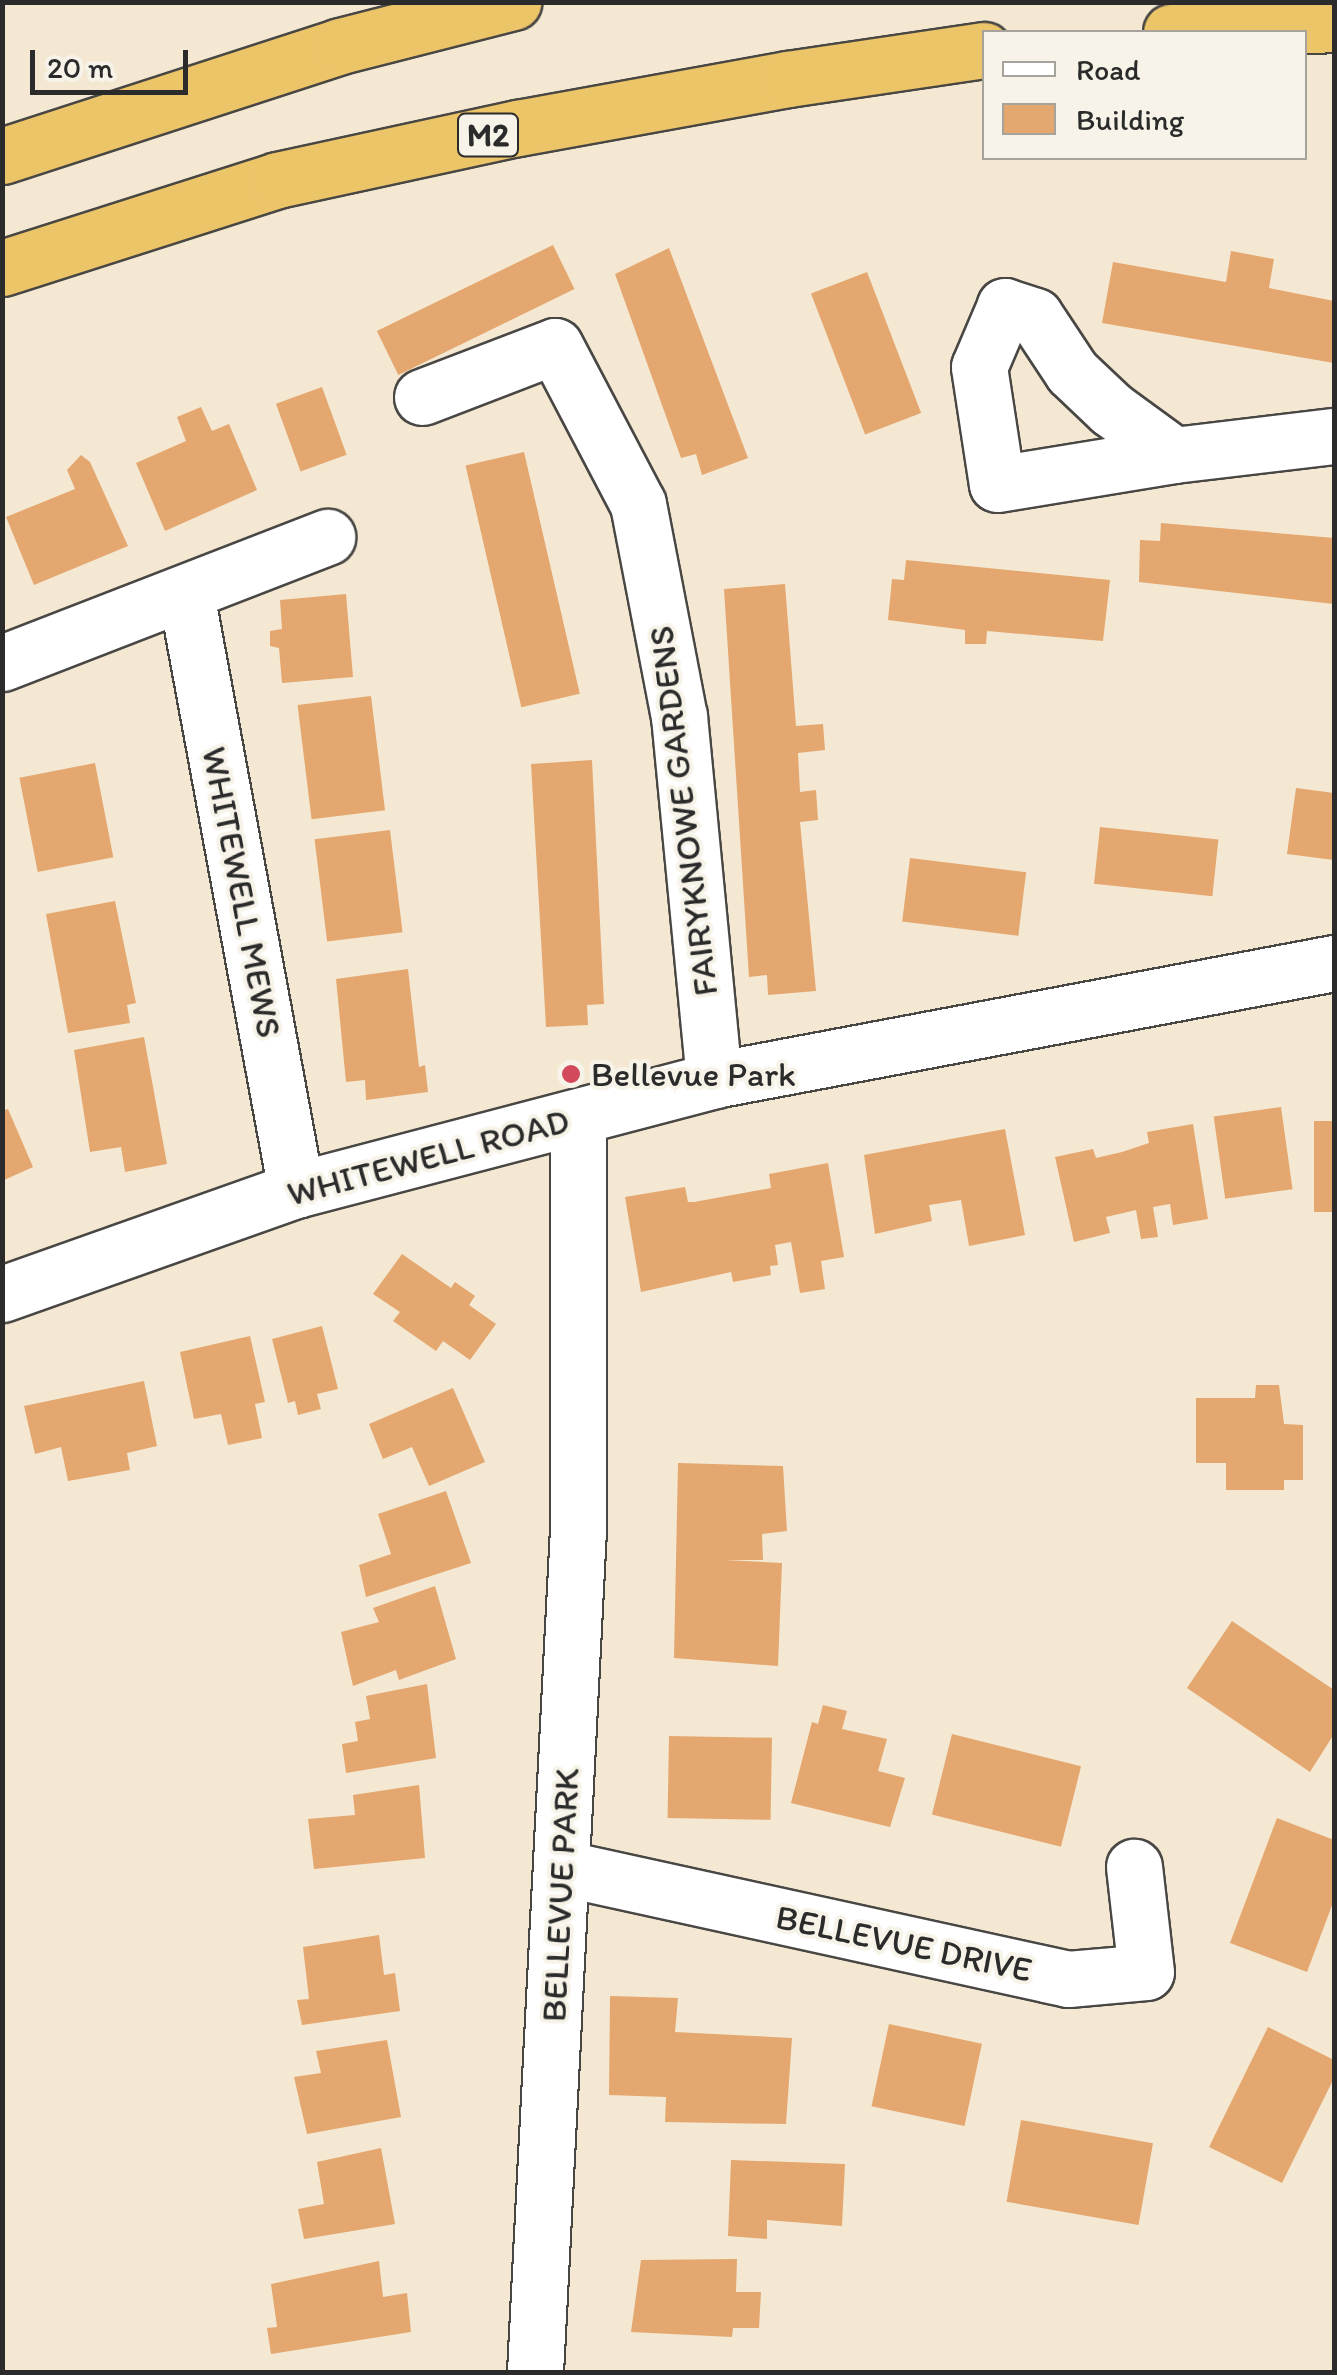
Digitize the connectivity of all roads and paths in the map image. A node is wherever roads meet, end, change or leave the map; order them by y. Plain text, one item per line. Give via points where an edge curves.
1 (513, 2) edge
2 (1334, 24) edge
3 (1212, 30) edge
4 (982, 50) edge
5 (2, 156) edge
6 (2, 268) edge
7 (422, 397) dead end
8 (1334, 436) edge
9 (1174, 455) dead end
10 (327, 537) dead end
11 (186, 594) junction
12 (2, 663) edge
13 (1334, 963) edge
14 (714, 1080) junction
15 (578, 1117) junction
16 (296, 1190) junction
17 (2, 1294) edge
18 (1134, 1867) dead end
19 (562, 1868) junction
20 (535, 2372) edge

1 - 5 highway via 340,46
2 - 3 highway
4 - 6 highway, M2 via 518,128 278,180
7 - 14 street, FAIRYKNOWE GARDENS via 555,346 638,504 678,716
8 - 9 street
10 - 11 street
11 - 12 street
11 - 16 street, WHITEWELL MEWS
13 - 14 street, WHITEWELL ROAD
14 - 15 street, WHITEWELL ROAD
15 - 16 street, WHITEWELL ROAD
15 - 19 street, BELLEVUE PARK via 578,1530
16 - 17 street, WHITEWELL ROAD
18 - 19 street, BELLEVUE DRIVE via 1146,1972 1068,1979
19 - 20 street, BELLEVUE PARK

